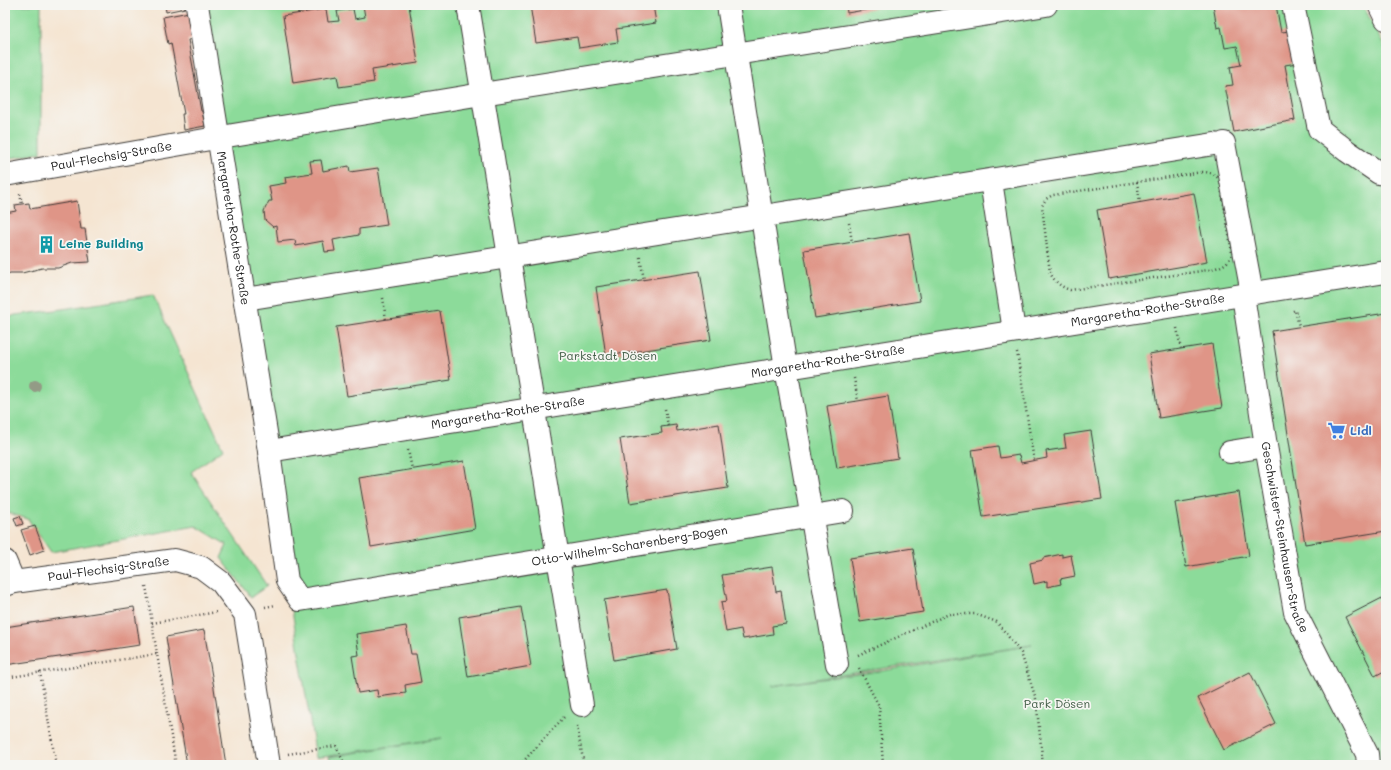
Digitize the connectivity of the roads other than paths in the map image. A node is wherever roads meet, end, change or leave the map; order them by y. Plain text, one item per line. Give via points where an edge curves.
1 (197, 5) edge
2 (468, 5) edge
3 (728, 5) edge
4 (1046, 5) edge
5 (1292, 5) edge
6 (1379, 5) edge
7 (1386, 19) edge
8 (736, 55) junction
9 (482, 94) junction
10 (218, 138) junction
11 (1386, 174) edge
12 (5, 175) edge
13 (991, 181) junction
14 (763, 217) junction
15 (509, 258) junction
16 (1386, 272) edge
17 (1248, 294) junction
18 (244, 299) junction
19 (1014, 332) junction
20 (786, 368) junction
21 (533, 409) junction
22 (1266, 446) junction
23 (269, 451) junction
24 (1230, 452) dead end
25 (843, 511) dead end
26 (811, 516) junction
27 (557, 558) junction
28 (5, 561) edge
29 (10, 583) edge
30 (300, 600) joint
31 (849, 662) road end
32 (576, 713) road end
33 (268, 761) edge
34 (1368, 765) edge

1 - 10 street, Margaretha-Rothe-Straße
2 - 9 street
3 - 8 street
4 - 8 street, Paul-Flechsig-Straße
5 - 11 street via 1318,129 1379,173
6 - 7 street
8 - 9 street, Paul-Flechsig-Straße
8 - 14 street
9 - 10 street, Paul-Flechsig-Straße
9 - 15 street
10 - 12 street, Paul-Flechsig-Straße
10 - 18 street, Margaretha-Rothe-Straße
13 - 14 street
13 - 17 street, Geschwister-Steinhausen-Straße via 1219,144
13 - 19 street
14 - 15 street
14 - 20 street
15 - 18 street
15 - 21 street
16 - 17 street, Margaretha-Rothe-Straße
17 - 19 street, Margaretha-Rothe-Straße
17 - 22 street, Geschwister-Steinhausen-Straße
18 - 23 street, Margaretha-Rothe-Straße
19 - 20 street, Margaretha-Rothe-Straße
20 - 21 street, Margaretha-Rothe-Straße
20 - 26 street
21 - 23 street, Margaretha-Rothe-Straße
21 - 27 street
22 - 24 street
22 - 34 street, Geschwister-Steinhausen-Straße via 1295,612 1367,754
23 - 30 street, Margaretha-Rothe-Straße via 287,581
25 - 26 street, Otto-Wilhelm-Scharenberg-Bogen
26 - 27 street, Otto-Wilhelm-Scharenberg-Bogen
26 - 31 street
27 - 30 street, Otto-Wilhelm-Scharenberg-Bogen
27 - 32 street
28 - 29 street, Paul-Flechsig-Straße
29 - 33 street, Paul-Flechsig-Straße via 174,560 201,567 221,582 245,614

